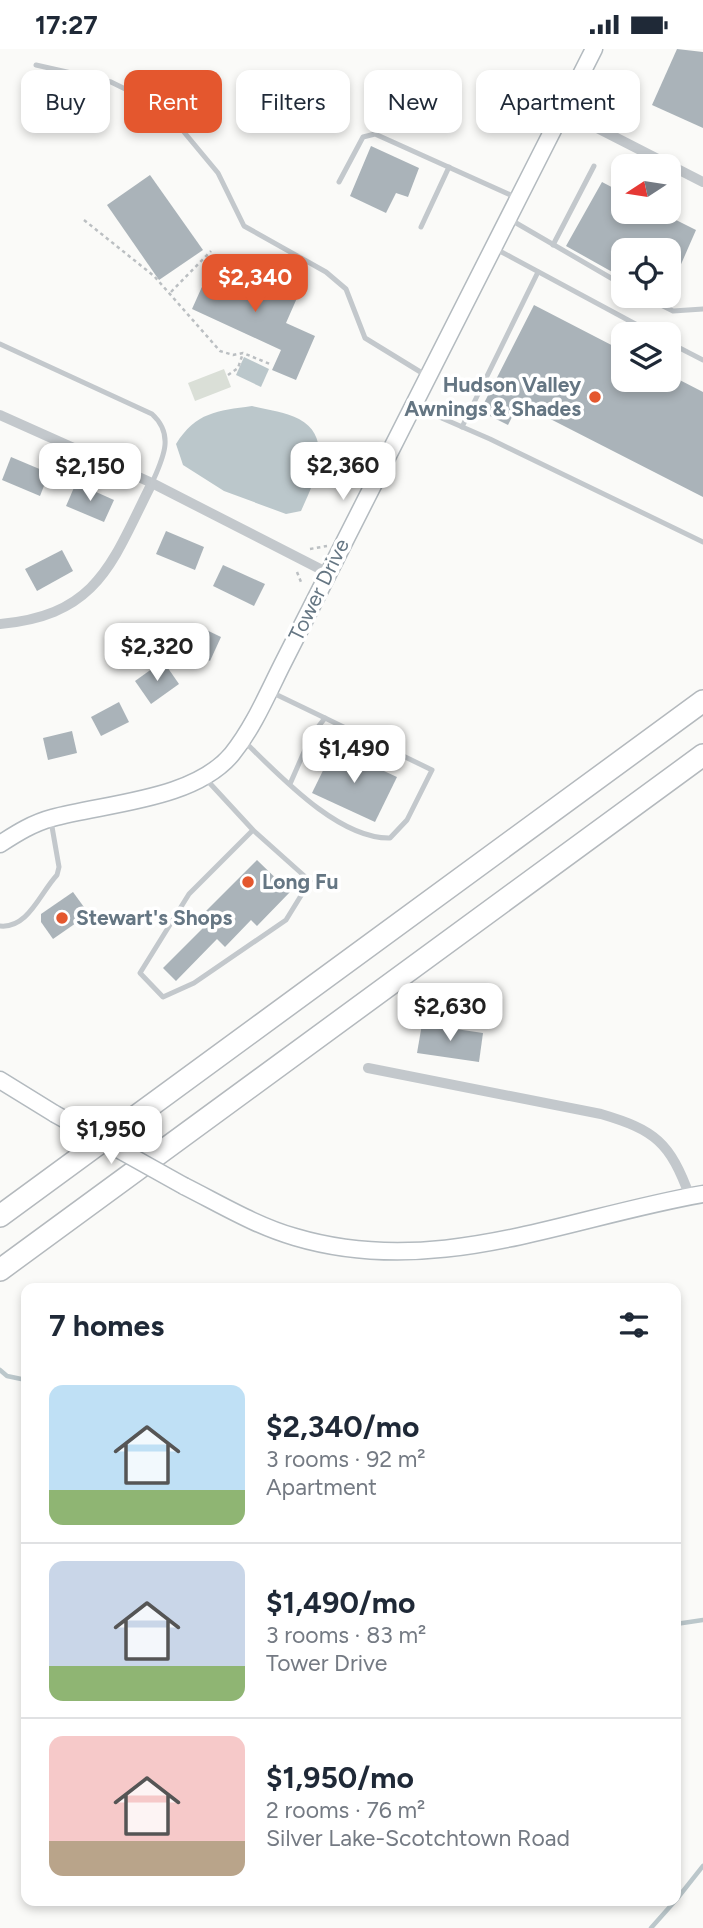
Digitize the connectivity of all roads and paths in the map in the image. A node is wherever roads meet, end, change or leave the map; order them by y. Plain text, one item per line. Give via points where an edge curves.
1 (594, 49) edge
2 (36, 65) dead end
3 (583, 70) edge
4 (551, 133) edge
5 (607, 133) edge
6 (594, 166) dead end
7 (449, 167) junction
8 (339, 182) dead end
9 (703, 182) edge
10 (518, 199) junction
11 (508, 219) junction
12 (84, 220) dead end
13 (421, 227) dead end
14 (553, 245) junction
15 (494, 248) junction
16 (211, 251) dead end
17 (538, 272) junction
18 (611, 278) edge
19 (171, 292) junction
20 (667, 308) edge
21 (703, 309) edge
22 (632, 322) edge
23 (0, 344) edge
24 (681, 349) edge
25 (243, 353) junction
26 (703, 360) edge
27 (270, 365) dead end
28 (228, 375) dead end
29 (429, 377) junction
30 (414, 406) junction
31 (0, 415) edge
32 (462, 427) junction
33 (152, 483) junction
34 (703, 543) edge
35 (329, 545) dead end
36 (303, 548) dead end
37 (294, 567) dead end
38 (327, 572) junction
39 (301, 582) dead end
40 (0, 624) edge
41 (269, 691) junction
42 (703, 701) edge
43 (324, 718) junction
44 (241, 739) junction
45 (703, 755) edge
46 (202, 776) junction
47 (290, 784) junction
48 (50, 818) junction
49 (253, 830) junction
50 (0, 844) edge
51 (0, 926) edge
52 (368, 1068) dead end
53 (0, 1080) edge
54 (697, 1195) edge
55 (0, 1216) edge
56 (0, 1270) edge

1 - 3 street, Tower Drive
2 - 29 lane via 111,82 163,108 218,173 244,226 326,272 346,289 365,338
4 - 10 street, Tower Drive
5 - 9 street
6 - 14 lane
7 - 8 lane via 375,134 363,137
7 - 10 lane
7 - 13 lane
10 - 11 street, Tower Drive
11 - 14 lane
11 - 15 street, Tower Drive
12 - 19 path
14 - 18 lane
15 - 17 lane
15 - 29 street, Tower Drive
16 - 19 path
17 - 22 lane
17 - 32 lane
19 - 25 path via 220,351
20 - 21 lane
23 - 33 lane via 152,414 162,423 166,448
24 - 26 lane
25 - 27 path
25 - 28 path
29 - 30 street, Tower Drive
30 - 32 lane
30 - 38 street, Tower Drive
31 - 33 street
32 - 34 lane
33 - 38 street
33 - 40 street via 108,571 81,599 54,614
35 - 36 path
37 - 39 path
38 - 41 street, Tower Drive
41 - 43 lane
41 - 44 street, Tower Drive
42 - 55 highway
43 - 47 lane
43 - 47 lane via 432,770 407,820 390,838 372,838 315,807
44 - 46 street, Tower Drive via 231,755
44 - 47 lane
45 - 56 highway
46 - 48 street, Tower Drive via 174,790
46 - 49 lane
48 - 50 street, Tower Drive
48 - 51 lane via 57,875 21,922
49 - 49 lane via 189,894 140,973 163,997 194,983 286,920 310,881
52 - 54 street via 636,1124 661,1142
53 - 54 street, bridge via 261,1225 293,1237 378,1253 484,1244

